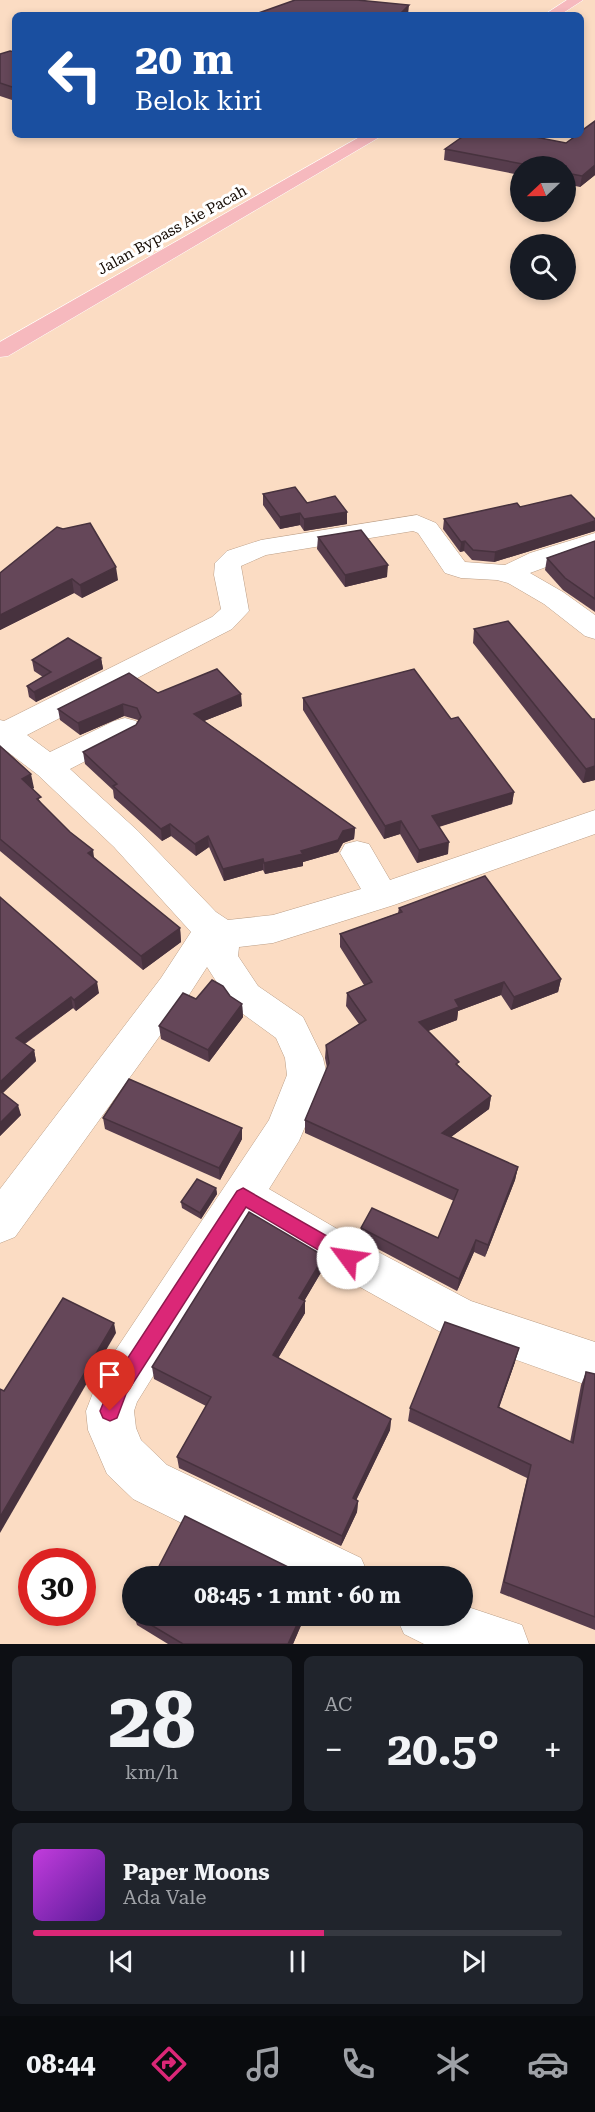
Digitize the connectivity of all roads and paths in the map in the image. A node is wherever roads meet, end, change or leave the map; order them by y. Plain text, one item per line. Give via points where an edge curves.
1 (579, 8) edge
2 (563, 12) edge
3 (340, 138) edge
4 (370, 138) edge
5 (202, 214) dead end
6 (0, 351) edge
7 (594, 541) edge
8 (509, 574) junction
9 (595, 630) edge
10 (125, 728) edge
11 (3, 732) edge
12 (49, 767) junction
13 (595, 822) edge
14 (357, 853) dead end
15 (382, 896) junction
16 (218, 931) junction
17 (243, 1196) junction
18 (0, 1223) edge
19 (595, 1365) edge
20 (322, 1566) edge
21 (445, 1626) edge
22 (503, 1644) edge

1 - 2 highway
3 - 5 highway, Jalan Bypass Aie Pacah
4 - 6 highway
7 - 8 street via 552,553
8 - 9 street via 582,617
8 - 11 street via 454,567 427,528 417,523 246,552 228,563 236,611 222,623
10 - 12 street
11 - 12 street
12 - 16 street via 126,839 203,922
13 - 15 street
14 - 15 street
15 - 16 street via 273,929 247,933
16 - 17 street via 220,958 245,996 290,1028 307,1075 285,1129
16 - 18 street
17 - 19 street via 460,1318
17 - 20 street via 118,1389 110,1411 112,1430 124,1457 150,1482
21 - 22 street

